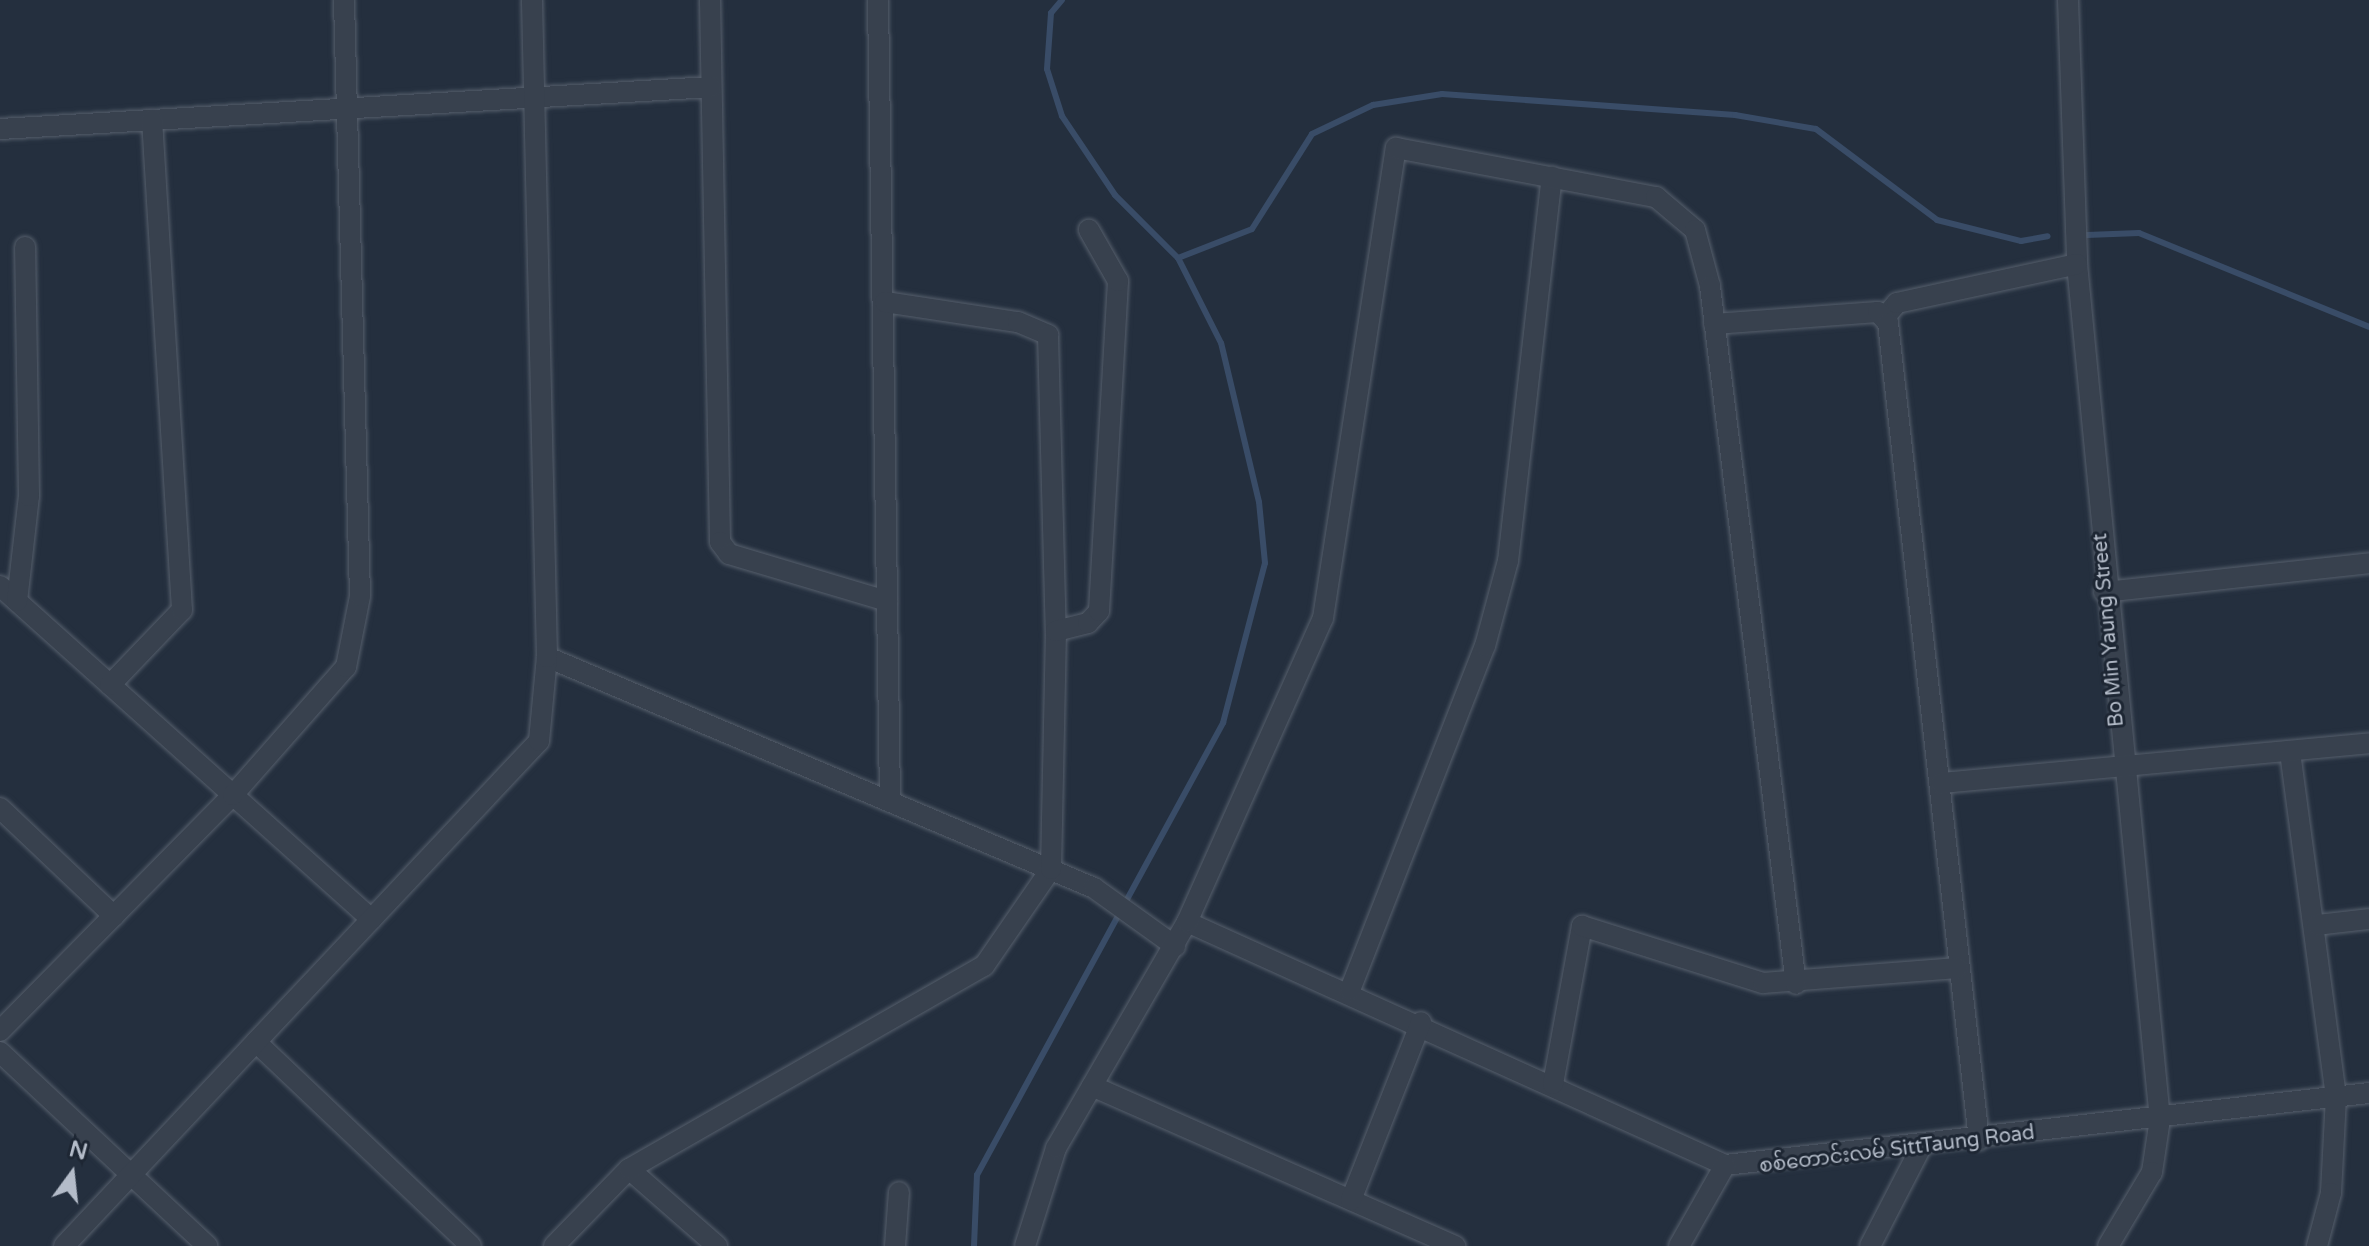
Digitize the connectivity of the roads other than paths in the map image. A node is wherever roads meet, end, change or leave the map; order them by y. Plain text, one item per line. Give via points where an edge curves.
1 (344, 0) edge
2 (532, 0) edge
3 (710, 0) edge
4 (878, 0) edge
5 (2068, 0) edge
6 (711, 87) junction
7 (533, 94) junction
8 (349, 109) junction
9 (152, 120) junction
10 (0, 129) edge
11 (1552, 177) junction
12 (1089, 230) dead end
13 (25, 247) dead end
14 (2077, 264) junction
15 (885, 302) junction
16 (1886, 316) junction
17 (1714, 324) junction
18 (2369, 563) edge
19 (0, 586) edge
20 (2104, 592) junction
21 (17, 601) junction
22 (887, 601) junction
23 (1056, 631) junction
24 (547, 657) junction
25 (110, 685) junction
26 (2369, 743) edge
27 (2290, 752) junction
28 (2123, 770) junction
29 (1941, 783) junction
30 (233, 795) junction
31 (890, 802) junction
32 (0, 808) edge
33 (1051, 869) junction
34 (114, 916) junction
35 (371, 919) junction
36 (2369, 919) edge
37 (1187, 922) junction
38 (2317, 925) junction
39 (1175, 946) junction
40 (1957, 968) junction
41 (1796, 984) junction
42 (1350, 990) junction
43 (1421, 1022) junction
44 (0, 1031) edge
45 (256, 1042) junction
46 (0, 1052) edge
47 (1553, 1084) junction
48 (1092, 1086) junction
49 (2369, 1093) edge
50 (2336, 1097) junction
51 (2160, 1119) junction
52 (1979, 1140) junction
53 (1921, 1147) junction
54 (1725, 1165) junction
55 (629, 1169) junction
56 (132, 1174) junction
57 (899, 1192) dead end
58 (1351, 1200) junction
59 (64, 1246) edge
60 (207, 1246) edge
61 (471, 1246) edge
62 (554, 1246) edge
63 (717, 1246) edge
64 (895, 1246) edge
65 (1025, 1246) edge
66 (1455, 1246) edge
67 (1679, 1246) edge
68 (1870, 1246) edge
69 (2108, 1246) edge
70 (2317, 1246) edge

1 - 8 street
2 - 7 street
3 - 6 street
4 - 15 street
5 - 14 street, Bo Min Yaung Street
6 - 7 street
6 - 22 street via 723,550
7 - 8 street
7 - 24 street
8 - 9 street
8 - 30 street via 360,596 346,667
9 - 10 street
9 - 25 street via 182,610
11 - 17 street via 1656,197 1678,210 1695,230
11 - 37 street via 1404,147 1393,153 1323,618
11 - 42 street via 1508,561 1485,646
12 - 23 street via 1118,281 1099,611 1088,623
13 - 21 street via 29,496
14 - 16 street via 1897,303
14 - 20 street, Bo Min Yaung Street
15 - 22 street
15 - 23 street via 1018,322 1048,335
16 - 17 street
16 - 29 street
17 - 41 street
18 - 20 street
19 - 21 street
20 - 28 street, Bo Min Yaung Street
21 - 25 street
22 - 31 street
23 - 33 street
24 - 31 street
24 - 35 street via 539,741
25 - 30 street
26 - 27 street
27 - 28 street
27 - 38 street
28 - 29 street
28 - 51 street, Bo Min Yaung Street
29 - 40 street
30 - 34 street
30 - 35 street
31 - 33 street
32 - 34 street
33 - 39 street via 1094,888
33 - 55 street via 984,966
34 - 44 street
35 - 45 street
36 - 38 street
37 - 39 street
37 - 42 street
38 - 50 street
39 - 48 street
40 - 41 street
40 - 52 street
41 - 47 street via 1763,983 1582,926
42 - 43 street
43 - 47 street
43 - 58 street
45 - 56 street
45 - 61 street
46 - 56 street
47 - 54 street
48 - 58 street
48 - 65 street via 1056,1148
49 - 50 street, စစ်တောင်းလမ် SittTaung Road
50 - 51 street, စစ်တောင်းလမ် SittTaung Road
50 - 70 street via 2331,1193
51 - 52 street, စစ်တောင်းလမ် SittTaung Road
51 - 69 street, Bo Min Yaung Street via 2152,1172
52 - 53 street, စစ်တောင်းလမ် SittTaung Road
53 - 54 street, စစ်တောင်းလမ် SittTaung Road
53 - 68 street
54 - 67 street
55 - 62 street
55 - 63 street
56 - 59 street
56 - 60 street
57 - 64 street
58 - 66 street

